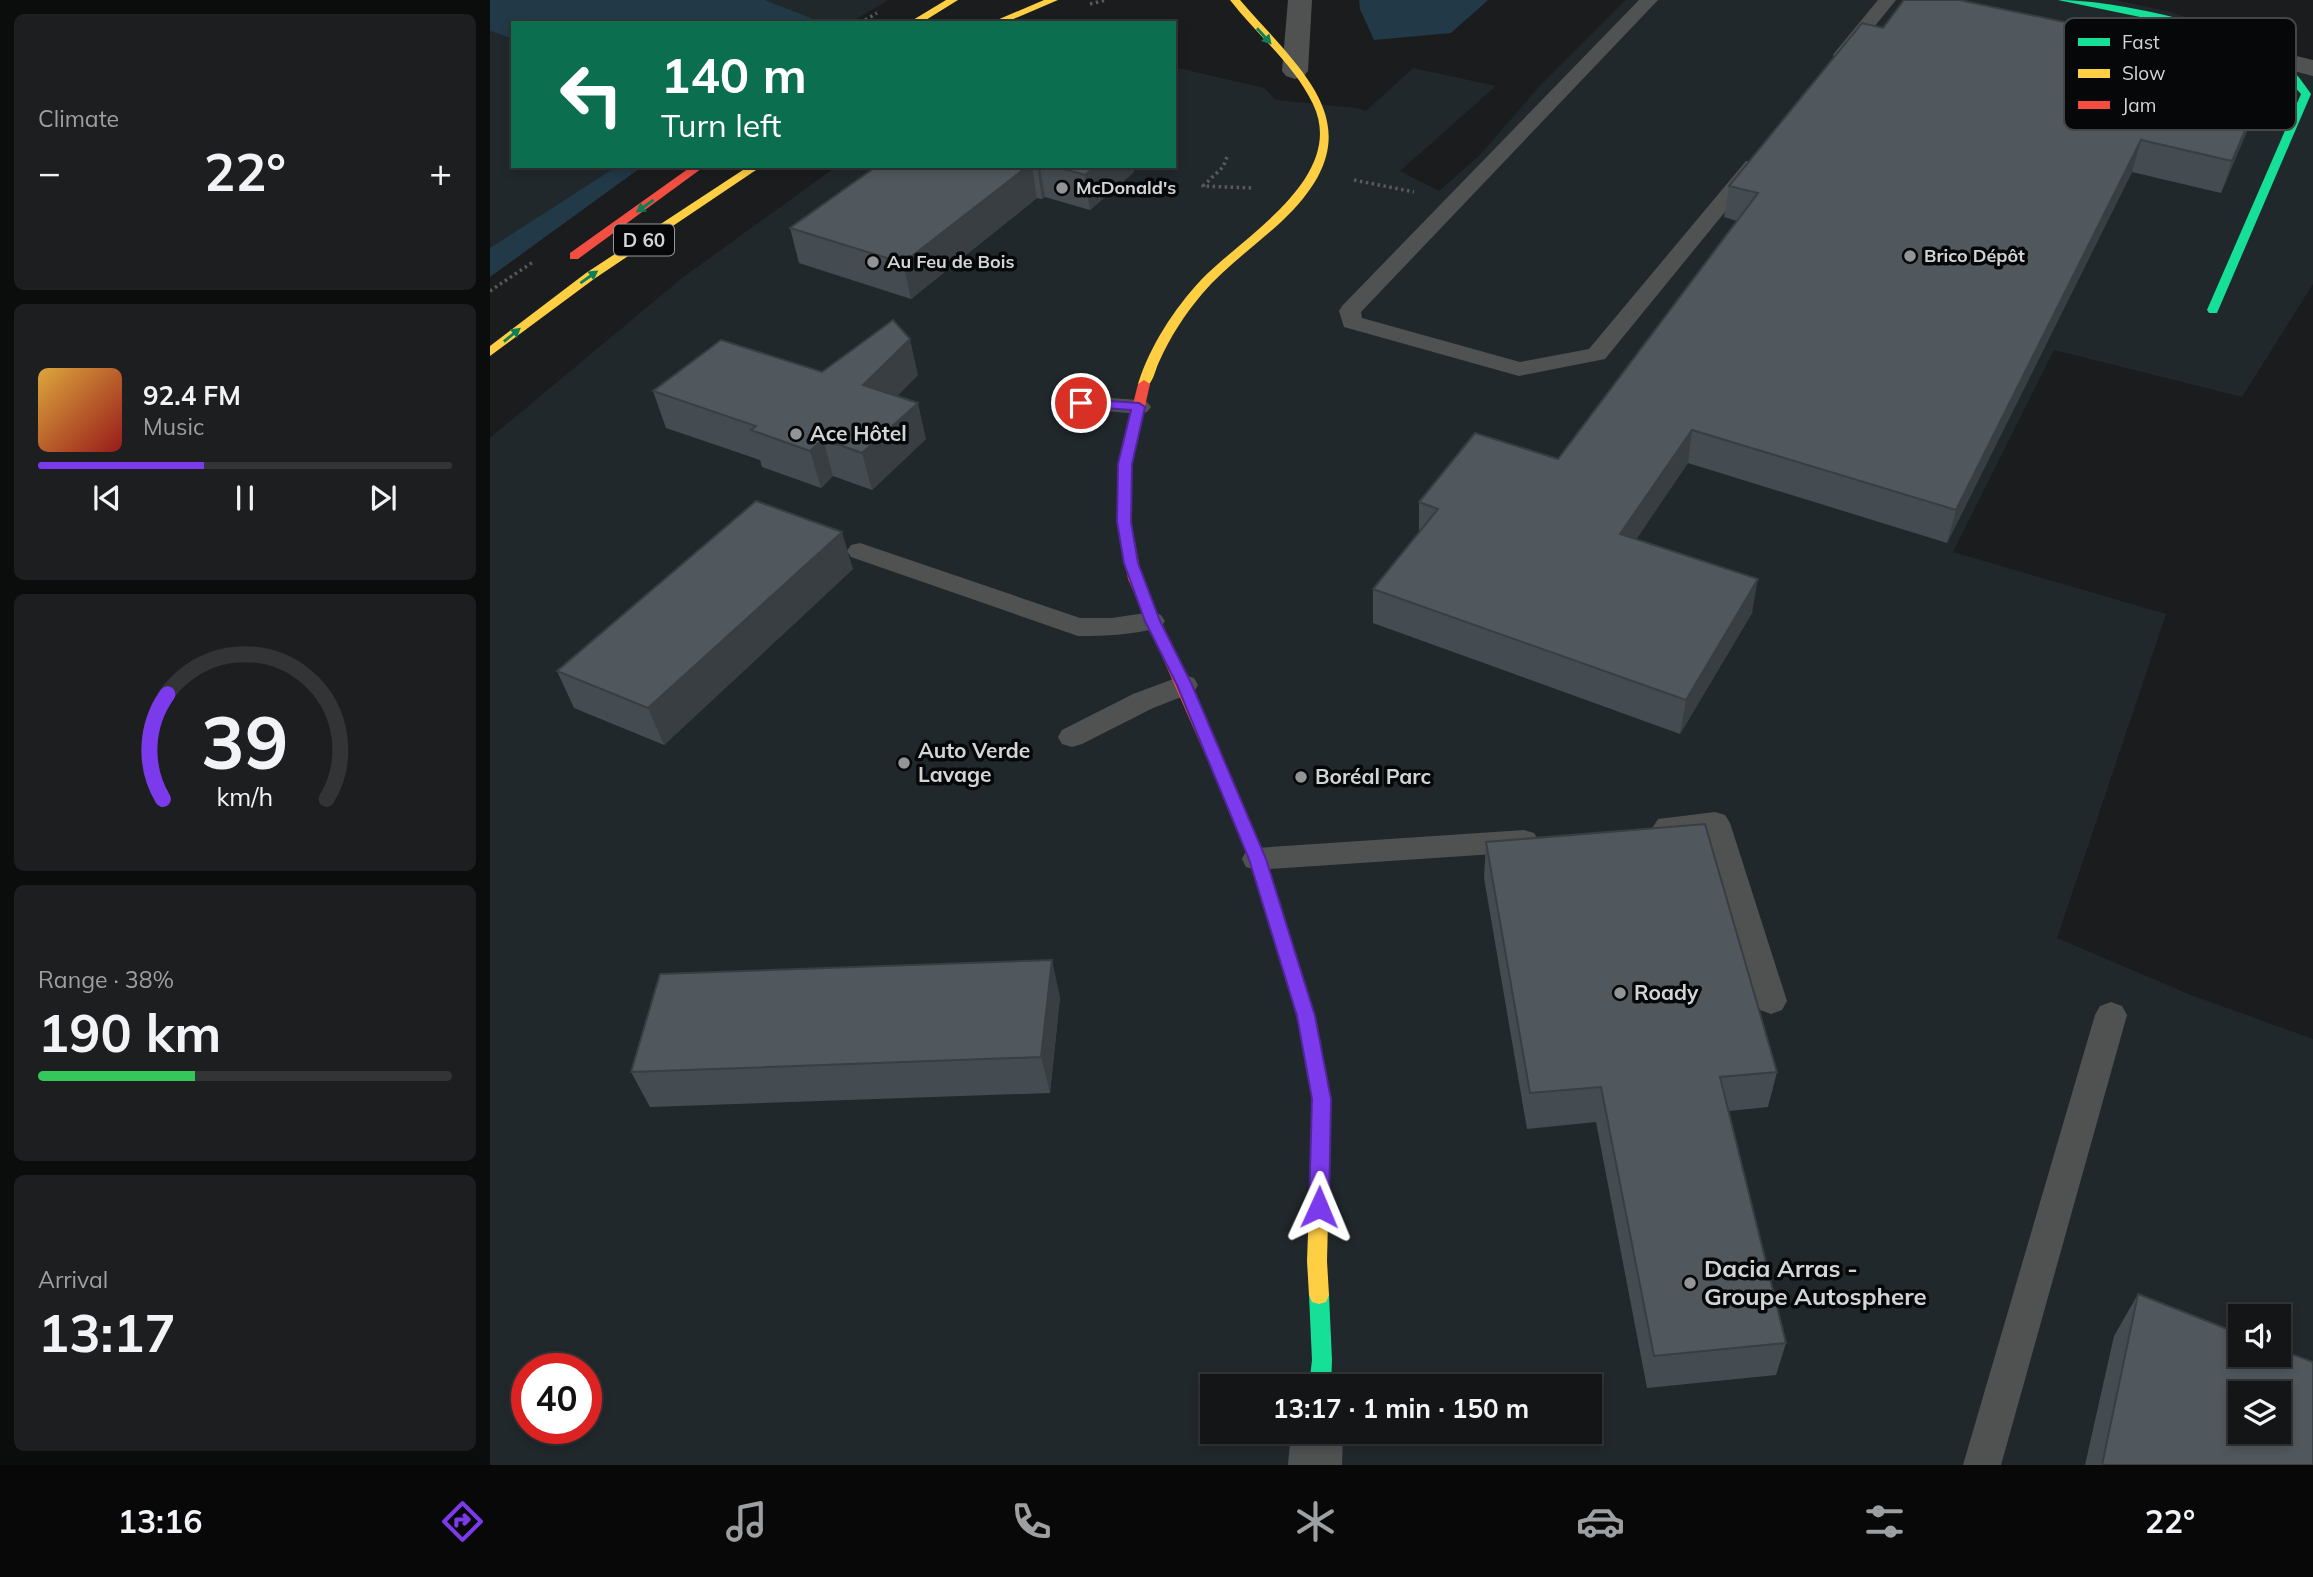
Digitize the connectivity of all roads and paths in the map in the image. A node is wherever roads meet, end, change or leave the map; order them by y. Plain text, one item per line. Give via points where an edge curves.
1 (953, 0) edge
2 (1053, 0) edge
3 (1235, 0) edge
4 (1300, 0) edge
5 (1649, 0) edge
6 (1887, 0) edge
7 (2063, 0) edge
8 (2145, 18) edge
9 (916, 21) edge
10 (1000, 21) edge
11 (1832, 68) edge
12 (1295, 71) junction
13 (2296, 83) edge
14 (2296, 117) edge
15 (2290, 130) edge
16 (1765, 149) edge
17 (698, 168) edge
18 (754, 168) edge
19 (560, 267) dead end
20 (2213, 310) dead end
21 (490, 352) edge
22 (1081, 403) dead end
23 (1139, 407) junction
24 (860, 551) dead end
25 (1152, 621) junction
26 (1184, 685) junction
27 (1072, 737) dead end
28 (1634, 831) edge
29 (1553, 839) edge
30 (1258, 859) junction
31 (1771, 1001) dead end
32 (2111, 1015) dead end
33 (1321, 1374) edge
34 (1316, 1444) edge
35 (1315, 1465) edge
36 (1982, 1465) edge

1 - 9 street
2 - 10 street
3 -> 12 street
4 - 12 street
5 - 16 lane via 1350,311 1352,322 1519,369 1597,354
6 - 11 lane
7 - 8 street
12 - 23 street via 1320,105 1325,125 1312,175 1276,221 1205,284 1156,352
13 - 14 street via 2306,94
15 - 20 street
17 -> 19 street, D 60
21 -> 18 street, D 60 via 590,276
22 - 23 lane
23 - 25 street via 1125,464 1124,522 1135,579
24 - 25 lane via 1078,627
25 - 26 street
26 - 27 lane
26 - 30 street
28 - 31 lane via 1715,823
29 - 30 lane
30 - 33 street via 1306,1016 1322,1099 1317,1261
32 - 36 lane
34 - 35 street

